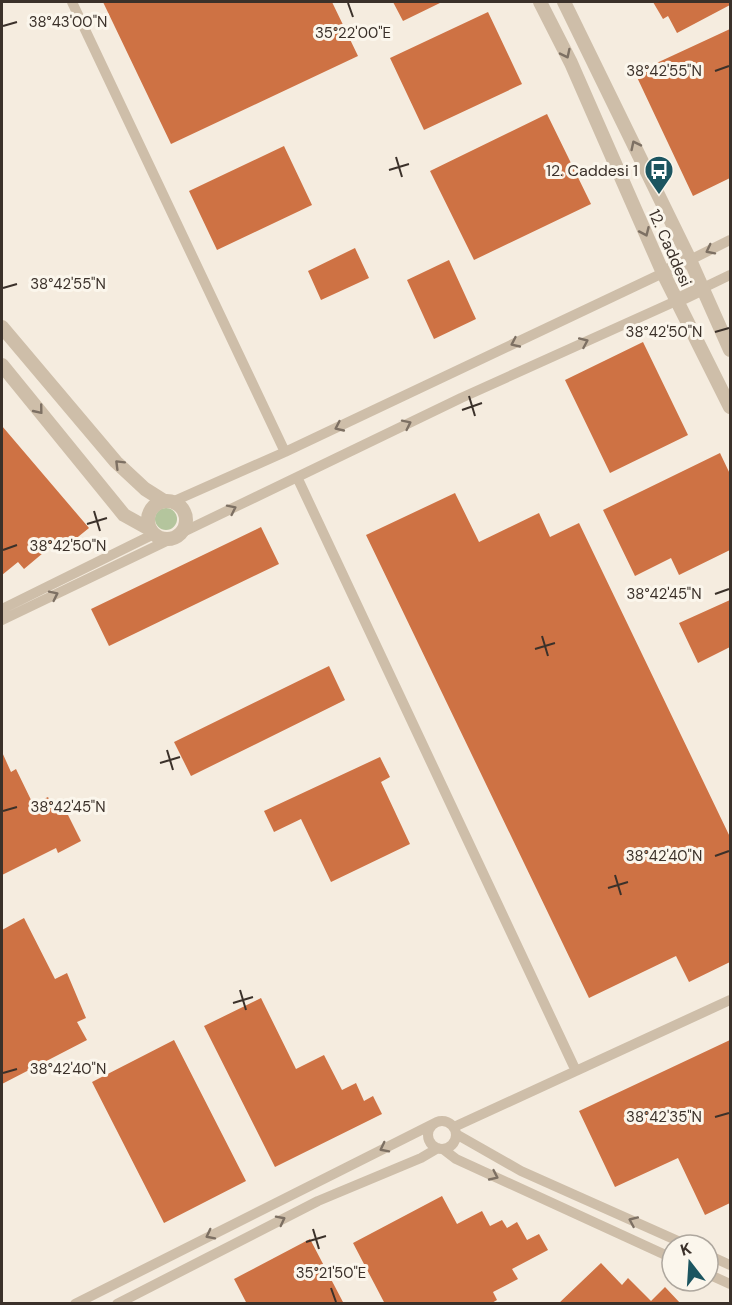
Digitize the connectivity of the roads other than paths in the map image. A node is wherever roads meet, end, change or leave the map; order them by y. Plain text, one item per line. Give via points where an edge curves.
1 (72, 2) edge
2 (540, 2) edge
3 (564, 2) edge
4 (730, 240) edge
5 (690, 260) junction
6 (663, 273) junction
7 (730, 275) edge
8 (703, 288) junction
9 (676, 301) junction
10 (2, 327) edge
11 (730, 351) edge
12 (2, 365) edge
13 (730, 407) edge
14 (285, 453) junction
15 (297, 477) junction
16 (168, 502) junction
17 (153, 532) junction
18 (177, 536) junction
19 (2, 609) edge
20 (2, 620) edge
21 (730, 1000) edge
22 (576, 1071) junction
23 (437, 1122) junction
24 (455, 1130) junction
25 (441, 1148) junction
26 (660, 1233) edge
27 (660, 1252) edge
28 (75, 1304) edge
29 (117, 1304) edge

1 - 14 street
2 -> 6 street, 12. Caddesi via 571,63
5 -> 3 street, 12. Caddesi
4 -> 5 street
5 - 6 street
5 - 8 street, 12. Caddesi
6 - 9 street, 12. Caddesi
6 -> 14 street
7 - 8 street
8 - 9 street
8 - 11 street, 12. Caddesi
9 - 13 street, 12. Caddesi
15 -> 9 street
16 -> 10 street via 145,489 116,462
12 -> 17 street via 124,515
14 - 16 street
18 -> 15 street
15 - 22 street
16 - 17 street via 154,506 148,515
16 - 18 street via 179,506 185,515 185,525
17 - 18 street via 164,539
17 - 19 street
20 -> 18 street
21 - 22 street
22 - 24 street
23 - 24 street via 446,1121
23 - 25 street via 429,1133 431,1142
23 -> 28 street
24 - 25 street via 452,1145
26 -> 24 street via 521,1171
25 -> 27 street via 456,1159
29 -> 25 street via 318,1201

